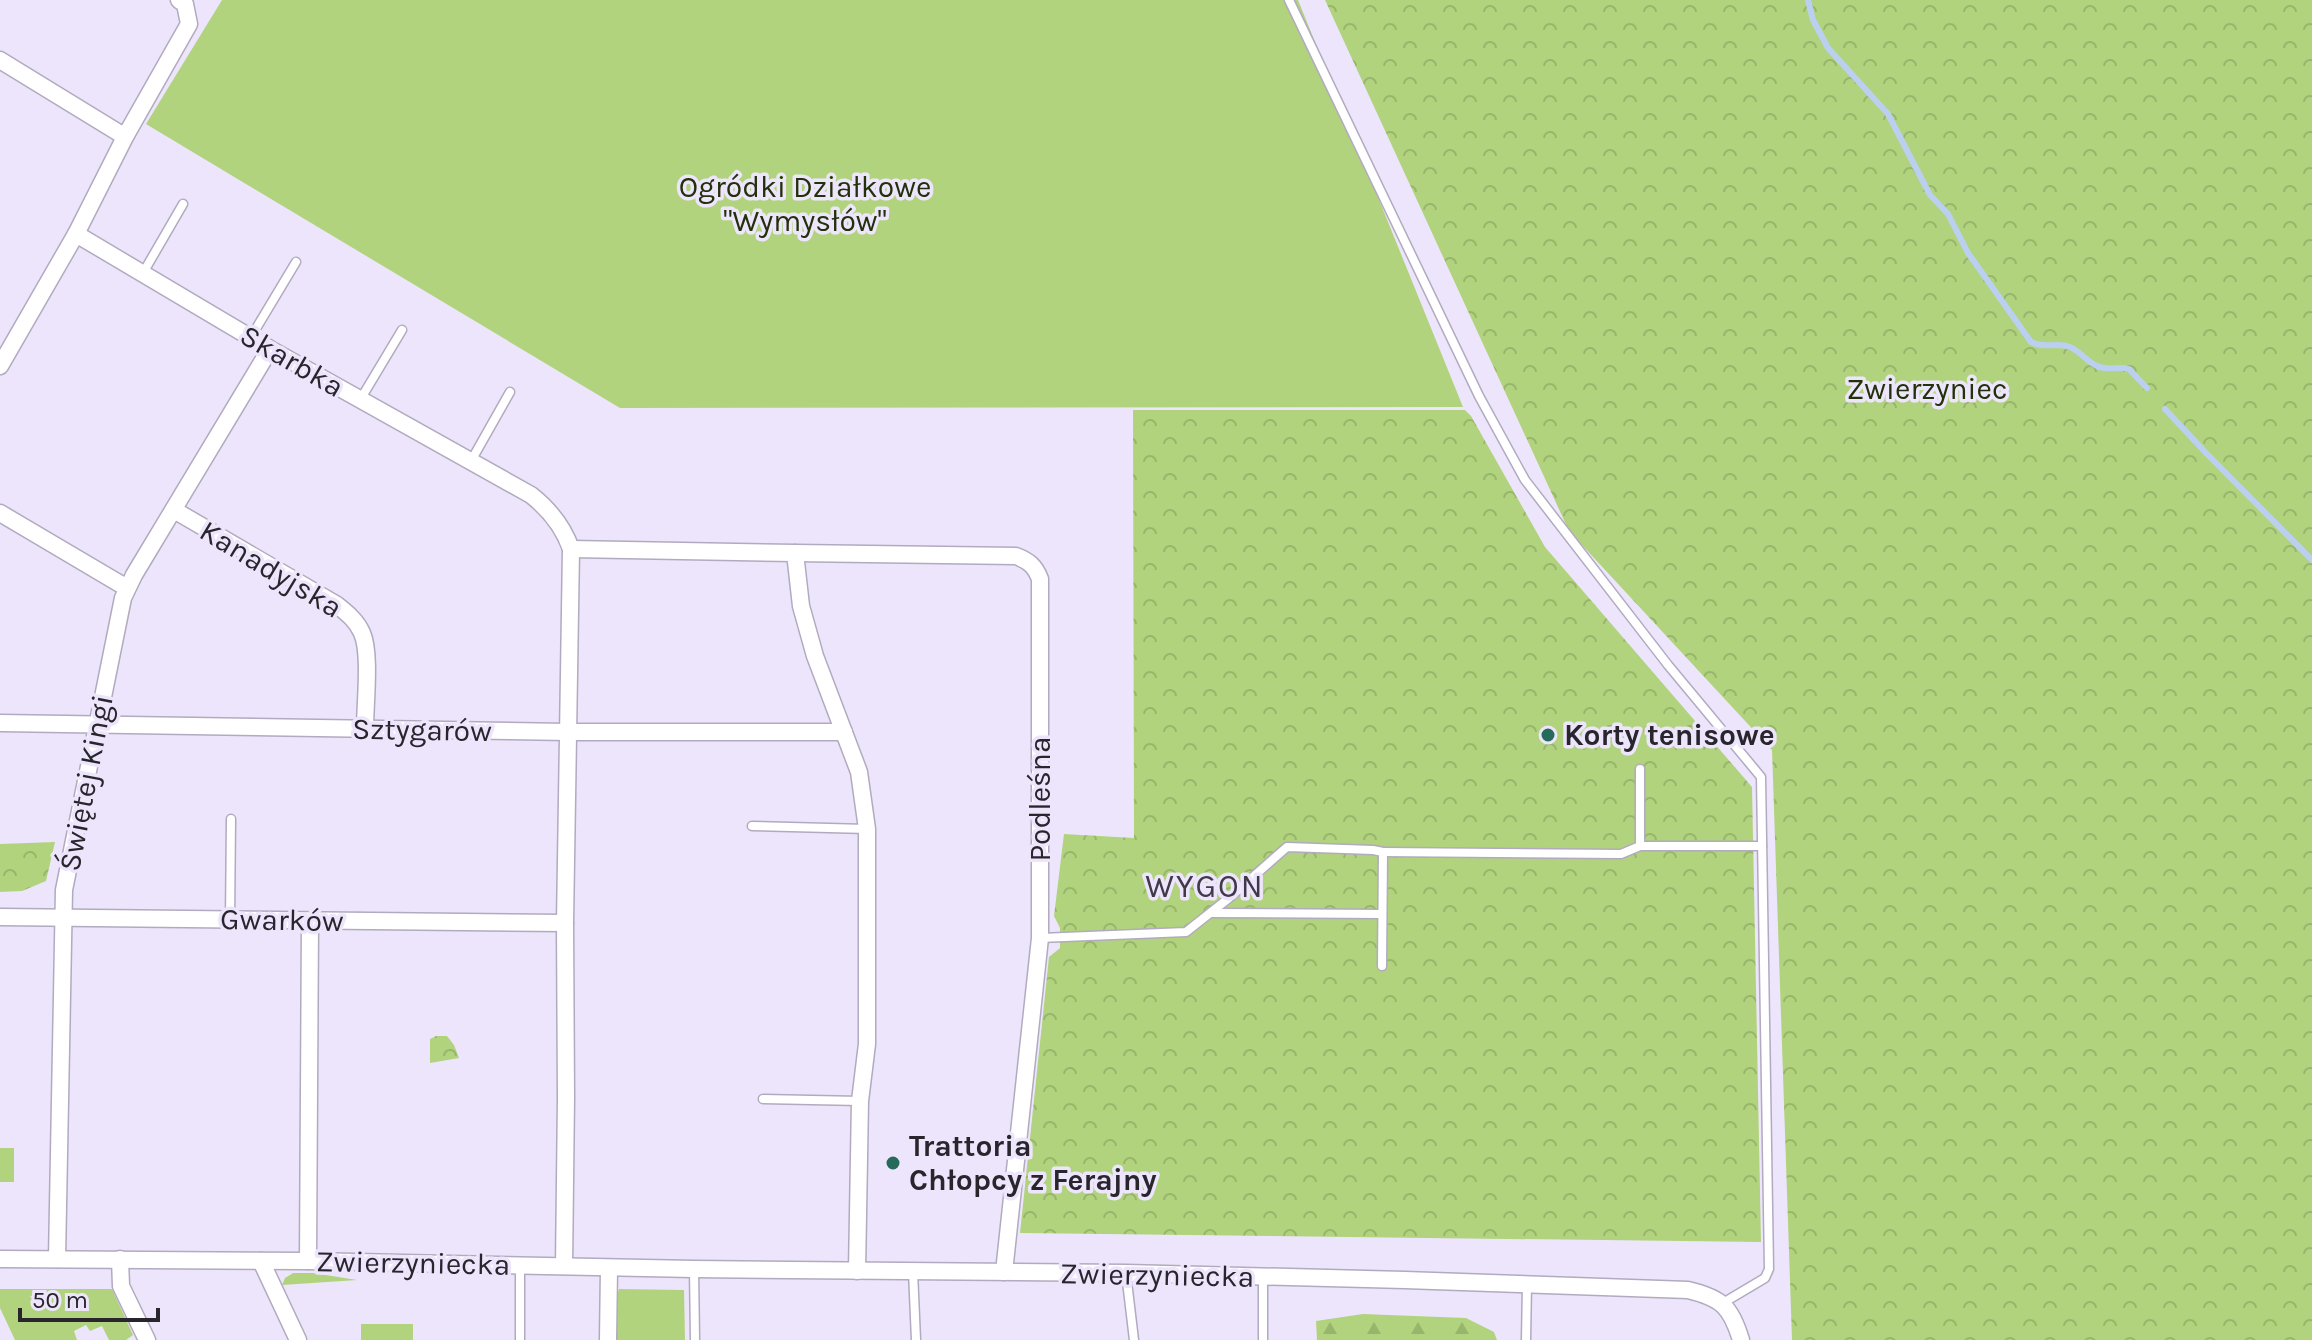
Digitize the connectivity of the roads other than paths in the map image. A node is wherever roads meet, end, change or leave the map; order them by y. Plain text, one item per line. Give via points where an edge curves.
1 (1289, 0) edge
2 (182, 2) edge
3 (0, 60) edge
4 (126, 135) junction
5 (183, 204) dead end
6 (76, 234) junction
7 (296, 262) dead end
8 (143, 273) junction
9 (402, 330) dead end
10 (251, 337) junction
11 (270, 349) junction
12 (0, 366) edge
13 (510, 392) dead end
14 (360, 400) junction
15 (471, 462) junction
16 (174, 510) junction
17 (0, 513) edge
18 (571, 549) junction
19 (795, 553) junction
20 (127, 588) junction
21 (0, 723) edge
22 (97, 725) junction
23 (365, 728) junction
24 (568, 732) junction
25 (844, 732) junction
26 (1640, 769) dead end
27 (231, 819) dead end
28 (752, 826) dead end
29 (867, 829) junction
30 (1640, 846) junction
31 (1762, 846) junction
32 (1383, 852) junction
33 (1212, 913) junction
34 (1382, 914) junction
35 (0, 917) edge
36 (62, 917) junction
37 (230, 920) junction
38 (310, 921) junction
39 (565, 923) junction
40 (1040, 938) junction
41 (1382, 966) dead end
42 (763, 1099) dead end
43 (860, 1101) junction
44 (0, 1259) edge
45 (57, 1259) junction
46 (120, 1259) junction
47 (261, 1261) junction
48 (308, 1261) junction
49 (520, 1264) junction
50 (564, 1266) junction
51 (609, 1268) junction
52 (694, 1269) junction
53 (857, 1271) junction
54 (913, 1271) junction
55 (1004, 1272) junction
56 (1126, 1273) junction
57 (1263, 1277) junction
58 (1527, 1284) junction
59 (1723, 1303) junction
60 (1738, 1332) edge
61 (147, 1340) edge
62 (298, 1340) edge
63 (520, 1340) edge
64 (608, 1340) edge
65 (695, 1340) edge
66 (916, 1340) edge
67 (1134, 1340) edge
68 (1263, 1340) edge
69 (1526, 1340) edge

1 - 31 lane via 1479,396 1525,480 1761,777
2 - 4 street via 189,24
3 - 4 street
4 - 6 street
5 - 8 lane
6 - 8 street, Skarbka
6 - 12 street
7 - 10 lane
8 - 10 street, Skarbka
9 - 14 lane
10 - 11 street, Skarbka
11 - 14 street, Skarbka
11 - 16 street, Świętej Kingi
13 - 15 lane
14 - 15 street, Skarbka
15 - 18 street, Skarbka via 549,510
16 - 20 street, Świętej Kingi
16 - 23 street, Kanadyjska via 337,605 358,624 366,651
17 - 20 street
18 - 19 street
18 - 24 street
19 - 25 street via 801,606
19 - 40 street, Podleśna via 1016,556 1036,568
20 - 22 street, Świętej Kingi
21 - 22 street, Sztygarów
22 - 23 street, Sztygarów
22 - 36 street, Świętej Kingi
23 - 24 street, Sztygarów
24 - 25 street, Sztygarów
24 - 39 street
25 - 29 street via 859,772
26 - 30 lane
27 - 37 lane
28 - 29 lane
29 - 43 street via 867,1044
30 - 31 lane
30 - 32 lane via 1612,855
31 - 59 lane via 1769,1269 1765,1278
32 - 33 lane via 1287,847
32 - 34 lane
33 - 34 lane
33 - 40 lane via 1186,932
34 - 41 lane
35 - 36 street, Gwarków
36 - 37 street, Gwarków
36 - 45 street, Świętej Kingi
37 - 38 street, Gwarków
38 - 39 street, Gwarków
38 - 48 street
39 - 50 street
40 - 55 street, Podleśna
42 - 43 lane
43 - 53 street
44 - 45 street, Zwierzyniecka
45 - 46 street, Zwierzyniecka
46 - 47 street, Zwierzyniecka
46 - 61 street via 121,1286
47 - 48 street, Zwierzyniecka
47 - 62 street, Zwierzyniecka
48 - 49 street, Zwierzyniecka
49 - 50 street, Zwierzyniecka
49 - 63 lane
50 - 51 street, Zwierzyniecka
51 - 52 street, Zwierzyniecka
51 - 64 street
52 - 53 street, Zwierzyniecka
52 - 65 lane
53 - 54 street, Zwierzyniecka
54 - 55 street, Zwierzyniecka
54 - 66 lane
55 - 56 street, Zwierzyniecka
56 - 57 street, Zwierzyniecka
56 - 67 lane
57 - 58 street, Zwierzyniecka
57 - 68 lane
58 - 59 street, Zwierzyniecka via 1688,1290
58 - 69 lane
59 - 60 street

